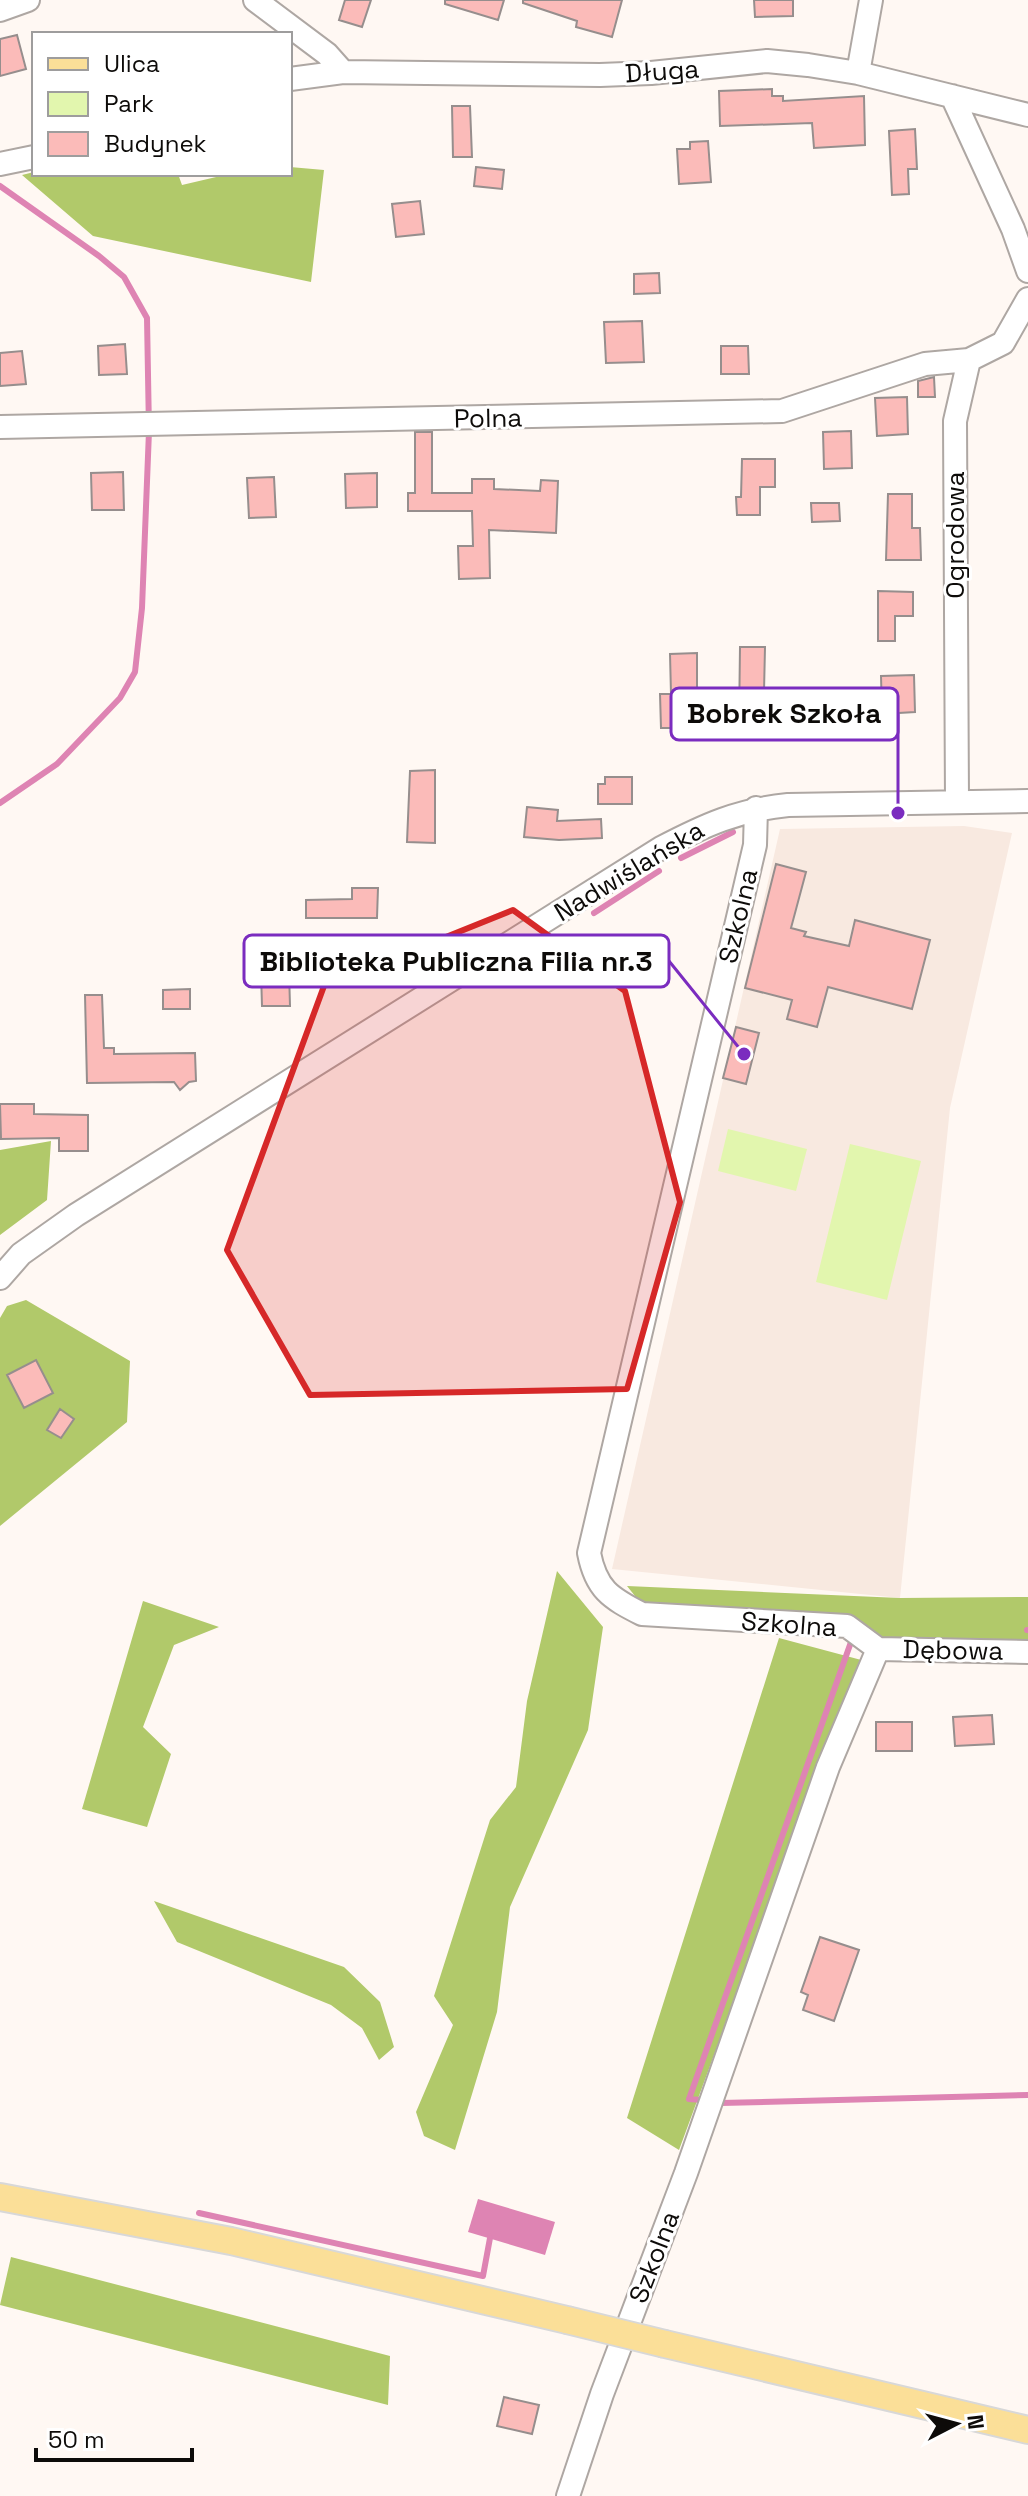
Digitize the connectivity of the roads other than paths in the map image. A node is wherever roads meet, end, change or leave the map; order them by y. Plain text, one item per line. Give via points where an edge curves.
1 (28, 0) edge
2 (255, 0) edge
3 (871, 0) edge
4 (0, 10) edge
5 (343, 72) junction
6 (858, 73) junction
7 (292, 79) edge
8 (952, 96) junction
9 (1028, 115) edge
10 (32, 157) edge
11 (0, 164) edge
12 (1028, 271) edge
13 (1028, 299) edge
14 (969, 360) junction
15 (0, 427) edge
16 (957, 801) junction
17 (1028, 801) edge
18 (756, 808) junction
19 (0, 1278) edge
20 (878, 1649) junction
21 (1028, 1652) edge
22 (0, 2197) edge
23 (1028, 2430) edge
24 (568, 2496) edge

1 - 4 street
2 - 5 street
3 - 6 street
5 - 6 street, Długa via 600,75 767,61
5 - 7 street, Długa
6 - 8 street, Długa
8 - 9 street, Długa
8 - 12 street
10 - 11 street
13 - 14 street via 1003,343
14 - 15 street, Polna via 925,364 782,411
14 - 16 street, Ogrodowa via 955,421
16 - 17 street, Nadwiślańska
16 - 18 street, Nadwiślańska
18 - 19 street, Nadwiślańska via 707,823 661,848 50,1231
18 - 20 street, Szkolna via 755,845 589,1553 603,1590 642,1614 847,1626
20 - 21 street, Dębowa
20 - 24 street, Szkolna via 828,1767
22 - 23 main road, bridge via 231,2241

